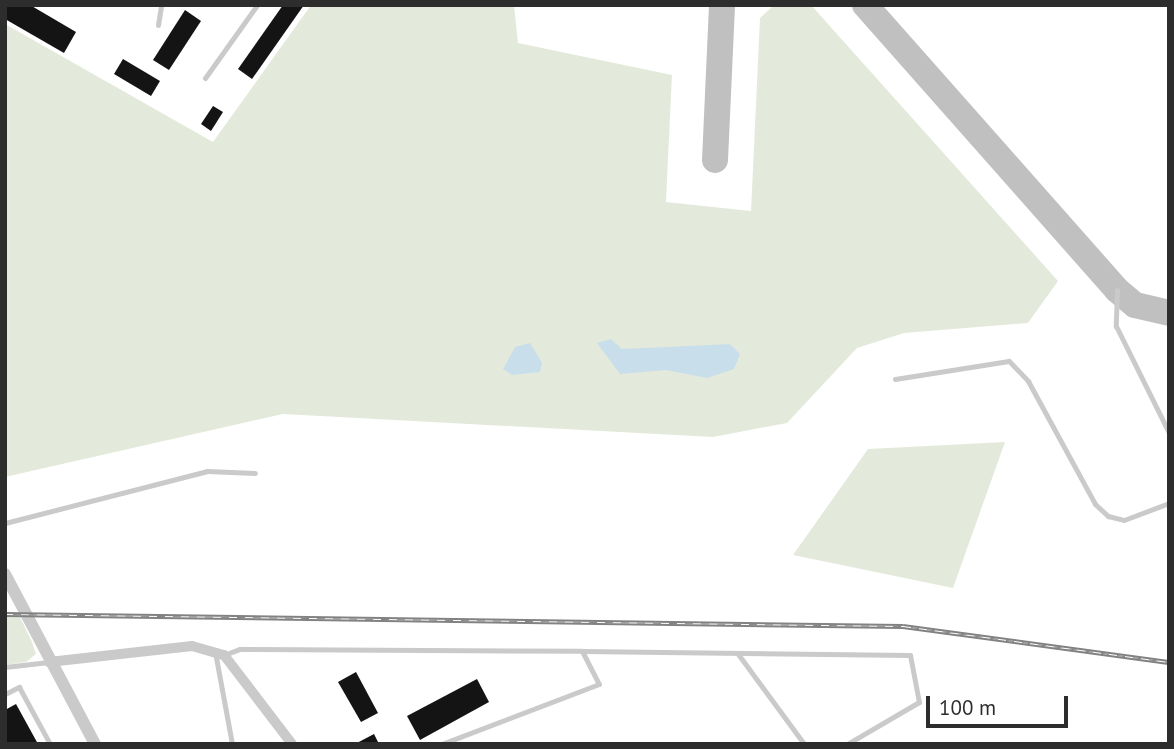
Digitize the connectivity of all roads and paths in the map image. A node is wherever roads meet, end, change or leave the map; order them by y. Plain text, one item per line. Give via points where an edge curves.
1 (161, 5) edge
2 (257, 5) edge
3 (158, 25) dead end
4 (205, 78) dead end
5 (1117, 290) dead end
6 (895, 379) dead end
7 (1169, 433) edge
8 (255, 473) dead end
9 (1169, 503) edge
10 (5, 523) edge
11 (5, 574) edge
12 (582, 651) junction
13 (219, 653) junction
14 (738, 654) junction
15 (49, 662) junction
16 (5, 667) edge
17 (5, 694) edge
18 (50, 744) edge
19 (95, 744) edge
20 (232, 744) edge
21 (292, 744) edge
22 (442, 744) edge
23 (804, 744) edge
24 (847, 744) edge

1 - 3 lane
2 - 4 lane
5 - 7 lane via 1116,327
6 - 9 lane via 1009,361 1028,381 1095,505 1108,516 1125,520
8 - 10 lane via 207,471
11 - 15 street
12 - 13 lane via 240,649
12 - 14 lane
12 - 22 lane via 599,684
13 - 15 street via 192,646
13 - 20 lane
13 - 21 street
14 - 23 lane
14 - 24 lane via 910,655 919,702
15 - 16 lane
15 - 19 street
17 - 18 lane via 19,687

